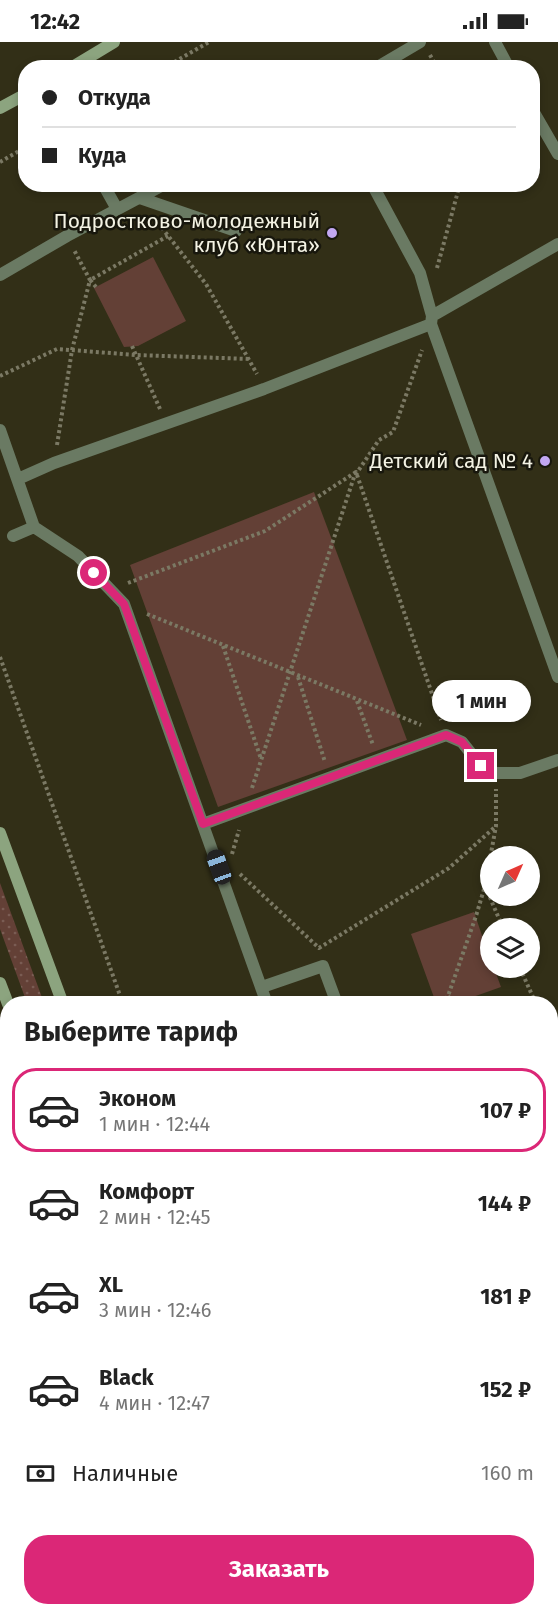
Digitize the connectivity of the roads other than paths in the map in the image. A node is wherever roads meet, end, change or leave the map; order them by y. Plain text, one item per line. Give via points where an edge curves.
1 (114, 42) edge
2 (420, 42) edge
3 (495, 42) edge
4 (84, 60) edge
5 (390, 60) edge
6 (505, 60) edge
7 (18, 98) edge
8 (0, 108) edge
9 (540, 123) edge
10 (558, 154) edge
11 (107, 192) edge
12 (151, 192) edge
13 (376, 192) edge
14 (140, 198) junction
15 (117, 209) junction
16 (236, 231) dead end
17 (558, 244) edge
18 (0, 275) edge
19 (431, 320) junction
20 (0, 430) edge
21 (18, 479) junction
22 (34, 527) junction
23 (13, 536) dead end
24 (558, 677) edge
25 (558, 760) edge
26 (203, 824) junction
27 (0, 833) edge
28 (262, 987) junction
29 (60, 996) edge
30 (265, 996) edge
31 (334, 996) edge

1 - 4 main road
2 - 5 lane
3 - 6 lane
7 - 8 main road
9 - 10 lane
11 - 15 lane
12 - 14 lane
13 - 19 lane via 420,273
14 - 15 lane
14 - 16 lane
15 - 18 lane
17 - 19 lane
19 - 21 lane via 264,389
19 - 24 lane
20 - 21 lane
21 - 22 lane
22 - 23 lane
22 - 26 lane via 78,556 124,604
25 - 26 lane via 520,773 496,773 481,766 462,742 446,735
26 - 28 lane via 224,866
27 - 29 main road
28 - 30 lane
28 - 31 lane via 323,966

